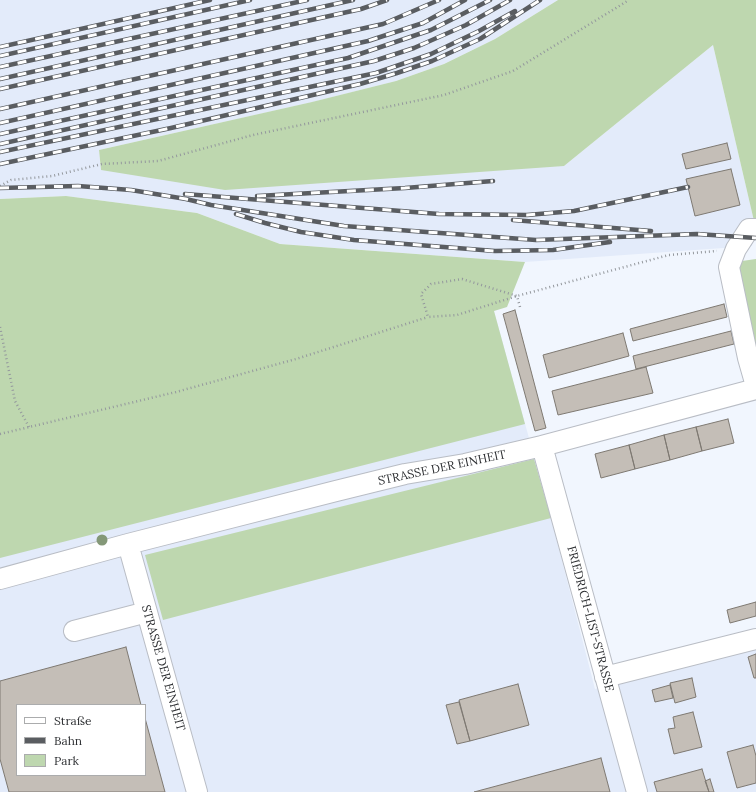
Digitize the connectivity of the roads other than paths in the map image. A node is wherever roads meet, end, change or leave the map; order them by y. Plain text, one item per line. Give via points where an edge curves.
1 (756, 229) edge
2 (756, 386) edge
3 (756, 389) edge
4 (542, 446) junction
5 (128, 544) junction
6 (0, 579) edge
7 (147, 612) junction
8 (74, 631) dead end
9 (756, 639) edge
10 (606, 677) junction
11 (197, 792) edge
12 (637, 792) edge

1 - 2 street via 749,229 736,249 729,267
3 - 4 street, STRASSE DER EINHEIT
4 - 5 street, STRASSE DER EINHEIT via 465,464 405,474
4 - 10 street, FRIEDRICH-LIST-STRASSE
5 - 6 street, STRASSE DER EINHEIT
5 - 7 street, STRASSE DER EINHEIT
7 - 8 street
7 - 11 street, STRASSE DER EINHEIT
9 - 10 street
10 - 12 street, FRIEDRICH-LIST-STRASSE

